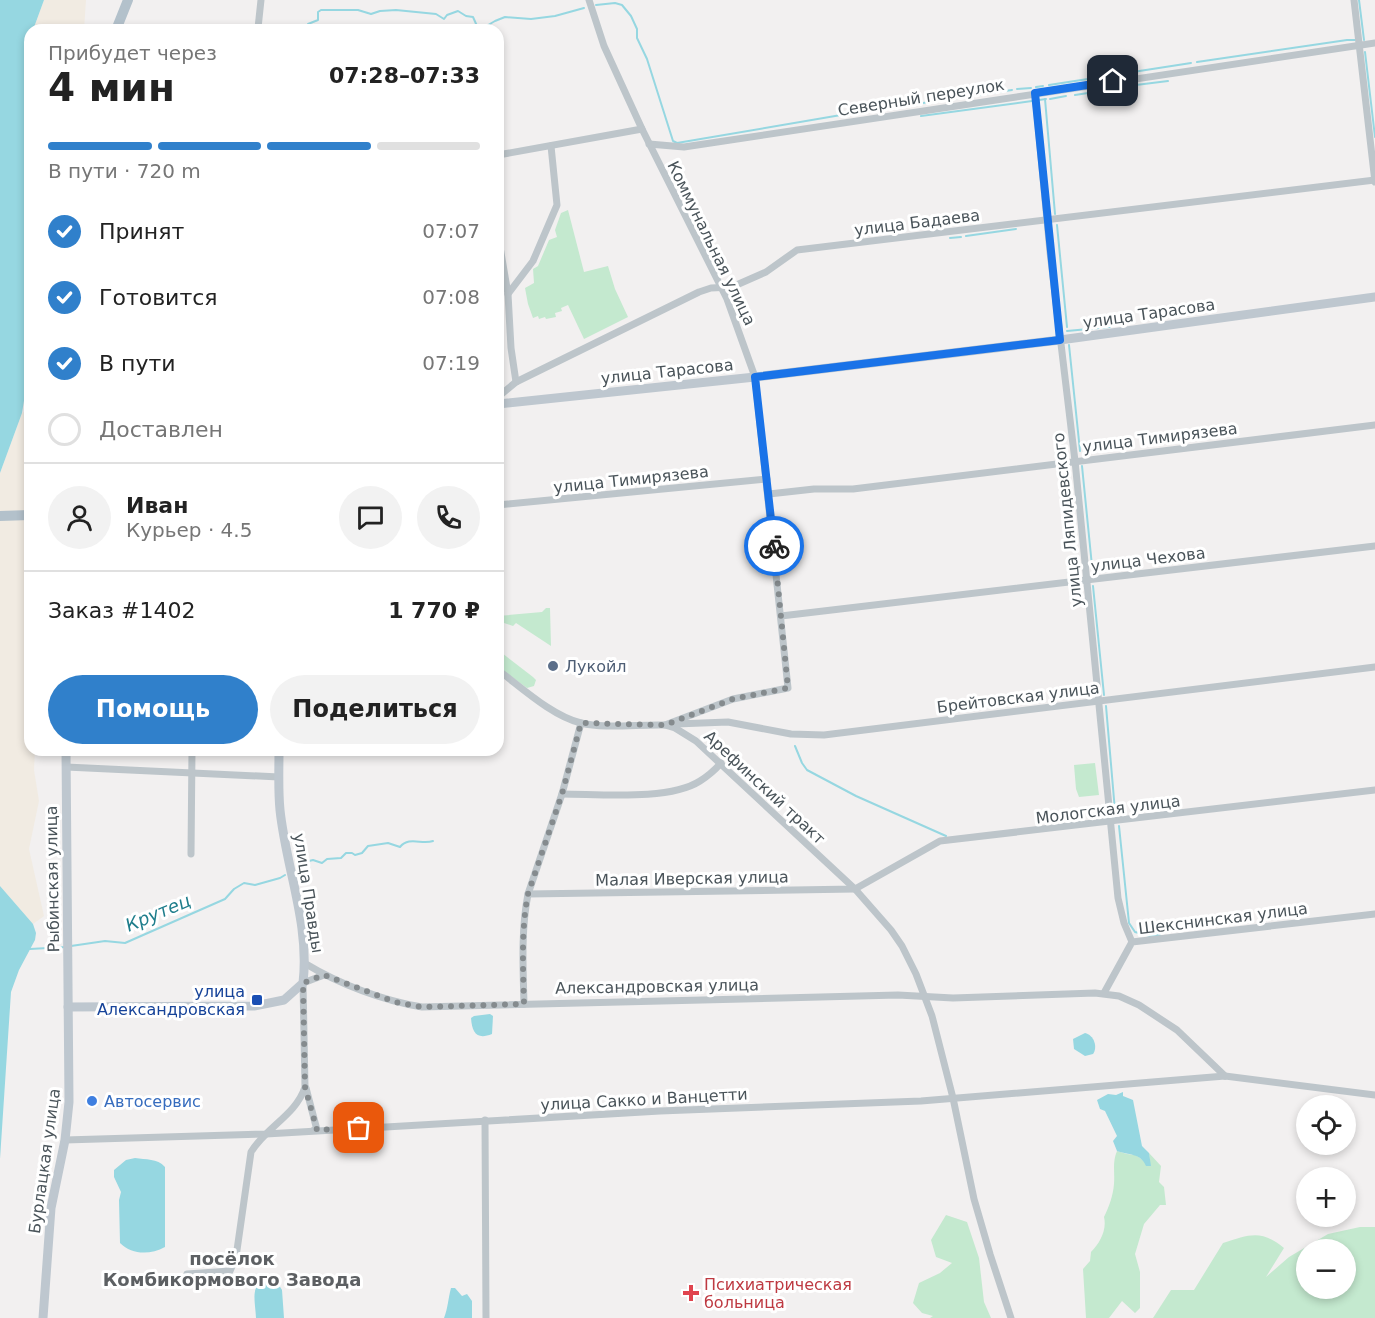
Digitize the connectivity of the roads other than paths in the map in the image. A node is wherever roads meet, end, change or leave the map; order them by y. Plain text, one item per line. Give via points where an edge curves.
1 (128, 0) edge
2 (261, 0) edge
3 (589, 0) edge
4 (1354, 0) edge
5 (118, 24) edge
6 (258, 24) edge
7 (1375, 43) edge
8 (1359, 45) junction
9 (1035, 93) junction
10 (642, 129) junction
11 (649, 144) junction
12 (551, 146) junction
13 (504, 154) edge
14 (1375, 181) edge
15 (1048, 220) junction
16 (504, 274) edge
17 (722, 288) junction
18 (507, 294) junction
19 (1375, 297) edge
20 (1060, 340) junction
21 (755, 377) junction
22 (516, 382) junction
23 (504, 392) edge
24 (504, 403) edge
25 (1375, 425) edge
26 (1075, 461) junction
27 (767, 479) junction
28 (768, 494) junction
29 (504, 504) edge
30 (24, 515) edge
31 (0, 516) edge
32 (1375, 546) edge
33 (1087, 579) junction
34 (781, 616) junction
35 (1375, 667) edge
36 (504, 674) edge
37 (1098, 700) junction
38 (581, 723) junction
39 (665, 725) junction
40 (66, 756) edge
41 (192, 756) edge
42 (279, 756) edge
43 (722, 763) junction
44 (66, 767) junction
45 (192, 774) junction
46 (279, 777) junction
47 (1375, 790) edge
48 (562, 794) junction
49 (1111, 822) junction
50 (191, 854) dead end
51 (855, 889) junction
52 (528, 894) junction
53 (1375, 914) edge
54 (1132, 942) junction
55 (306, 964) junction
56 (324, 975) junction
57 (303, 983) junction
58 (1104, 993) junction
59 (925, 996) junction
60 (524, 1004) junction
61 (68, 1007) junction
62 (1225, 1076) junction
63 (305, 1087) junction
64 (1375, 1095) edge
65 (953, 1098) junction
66 (485, 1120) junction
67 (317, 1130) junction
68 (266, 1134) junction
69 (64, 1140) junction
70 (187, 1274) dead end
71 (43, 1318) edge
72 (486, 1318) edge
73 (1011, 1318) edge

1 - 5 main road
2 - 6 street
3 - 10 street, Коммунальная улица via 604,46
4 - 8 street
7 - 8 street, Северный переулок
8 - 9 street, Северный переулок
8 - 14 street
9 - 11 street, Северный переулок via 684,147
9 - 15 street, улица Ляпидевского
10 - 11 street, Коммунальная улица
10 - 12 street
11 - 17 street, Коммунальная улица
12 - 13 street
12 - 18 street via 557,205 536,255
14 - 15 street, улица Бадаева
15 - 17 street, улица Бадаева via 803,249 766,272
15 - 20 street, улица Ляпидевского
16 - 18 street
17 - 21 street, Коммунальная улица
17 - 22 street, улица Бадаева via 699,292
18 - 22 street
19 - 20 street, улица Тарасова
20 - 21 street, улица Тарасова
20 - 26 street, улица Ляпидевского
21 - 24 street, улица Тарасова
21 - 27 street, Коммунальная улица
22 - 23 street, улица Бадаева
25 - 26 street, улица Тимирязева
26 - 28 street, улица Тимирязева via 853,489
26 - 33 street, улица Ляпидевского
27 - 28 street, Коммунальная улица
27 - 29 street, улица Тимирязева
28 - 34 street, Коммунальная улица
30 - 31 main road
32 - 33 street, улица Чехова
33 - 34 street, улица Чехова
33 - 37 street, улица Ляпидевского
34 - 39 street, Коммунальная улица via 788,688 733,699
35 - 37 street, Брейтовская улица
36 - 38 street, Арефинский тракт via 550,708
37 - 39 street, Брейтовская улица via 824,735 790,734 728,722
37 - 49 street, улица Ляпидевского
38 - 39 street, Арефинский тракт
38 - 48 street
39 - 43 street, Арефинский тракт via 696,741
40 - 44 street, Рыбинская улица
41 - 45 street
42 - 46 street, улица Правды
43 - 48 street via 700,782 655,794
43 - 51 street, Арефинский тракт
44 - 45 street
44 - 61 street, Рыбинская улица
45 - 46 street
45 - 50 street
46 - 55 street, улица Правды via 280,810
47 - 49 street, Мологская улица
48 - 52 street
49 - 51 street, Мологская улица via 940,841
49 - 54 street, улица Ляпидевского via 1119,898
51 - 52 street, Малая Иверская улица
51 - 59 street, Арефинский тракт via 902,946
52 - 60 street
53 - 54 street, Шекснинская улица
54 - 58 street, Шекснинская улица
55 - 56 street, Александровская улица
55 - 57 street, улица Правды
56 - 57 street
56 - 60 street, Александровская улица via 395,1002 422,1007
57 - 61 street via 284,1000 266,1005
57 - 63 street, улица Правды
58 - 59 street
58 - 62 street via 1139,1005 1177,1030
59 - 60 street, Александровская улица
59 - 65 street, Арефинский тракт
61 - 69 street, Бурлацкая улица via 69,1084
62 - 64 street, улица Сакко и Ванцетти
62 - 65 street, улица Сакко и Ванцетти
63 - 67 street, улица Правды
63 - 68 street via 294,1108
65 - 66 street, улица Сакко и Ванцетти
65 - 73 street, Арефинский тракт via 974,1199
66 - 67 street, улица Сакко и Ванцетти
66 - 72 street
67 - 68 street, улица Сакко и Ванцетти
68 - 69 street
68 - 70 street via 251,1152 236,1257 230,1271
69 - 71 street, Бурлацкая улица via 51,1208

